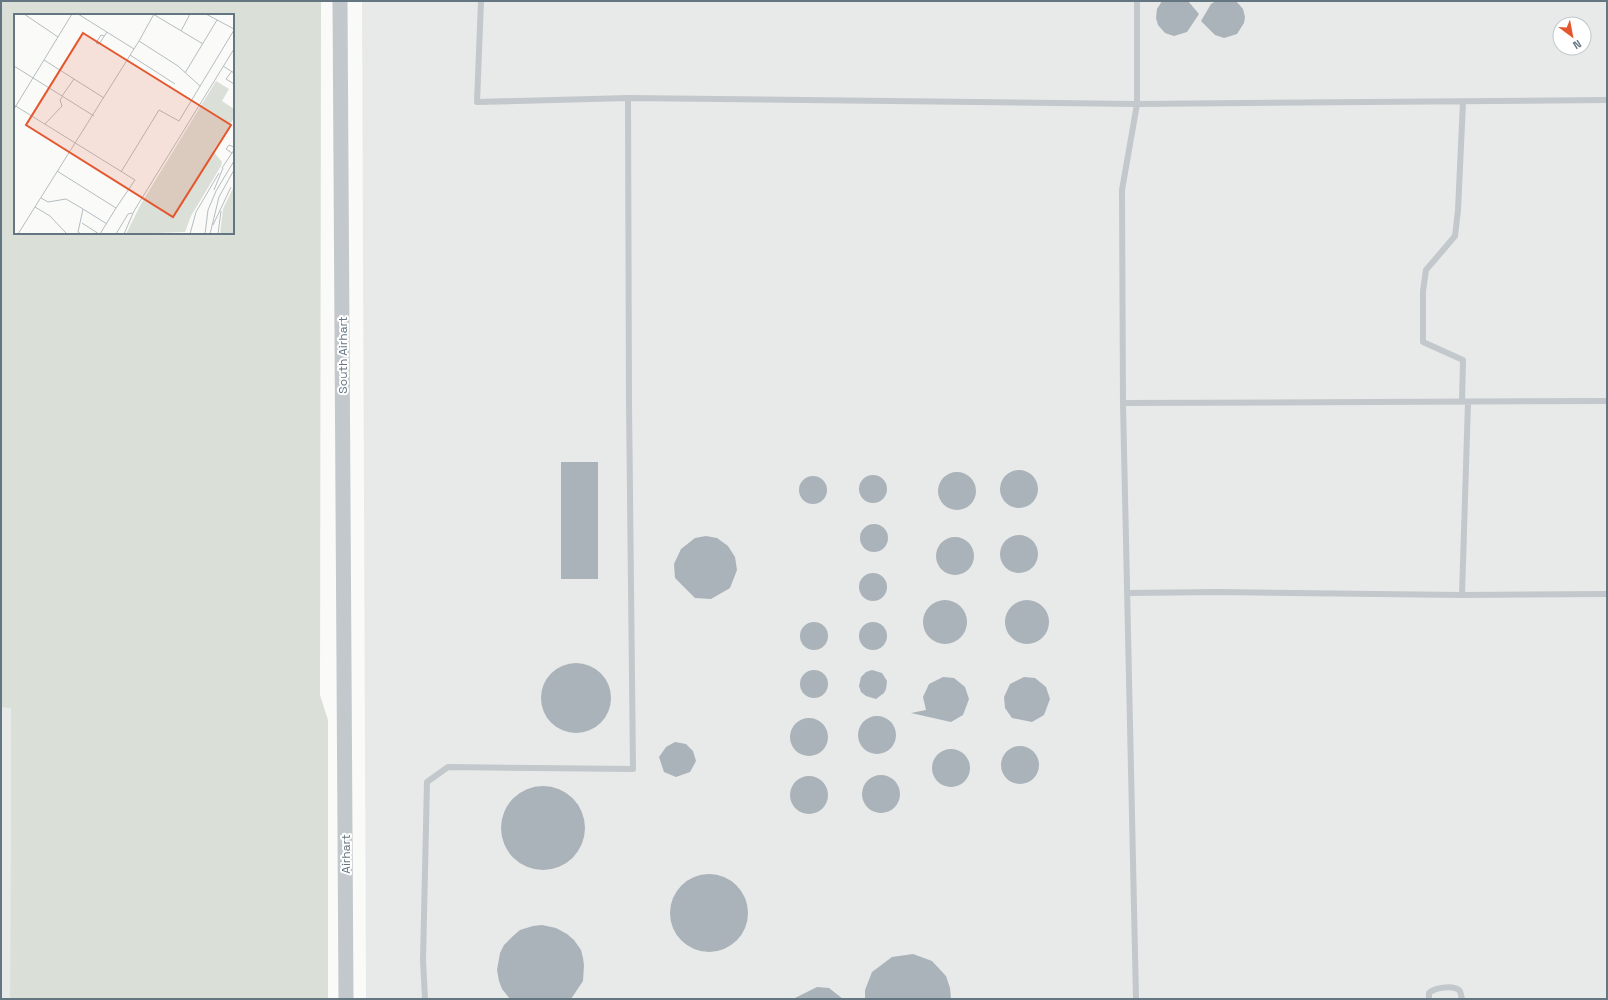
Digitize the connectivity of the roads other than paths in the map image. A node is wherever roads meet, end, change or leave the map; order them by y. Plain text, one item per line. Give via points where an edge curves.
1 (340, 1) edge
2 (481, 1) edge
3 (1137, 1) edge
4 (628, 98) junction
5 (1607, 100) edge
6 (1463, 102) junction
7 (1136, 104) junction
8 (1465, 402) junction
9 (1607, 402) edge
10 (1123, 403) junction
11 (1127, 593) junction
12 (1607, 594) edge
13 (1462, 595) junction
14 (345, 709) joint
15 (1429, 996) edge
16 (1462, 997) edge
17 (346, 999) edge
18 (425, 999) edge
19 (1136, 999) edge

1 - 14 street, South Airhart
2 - 4 lane via 477,102
3 - 7 lane
4 - 7 lane
4 - 18 lane via 633,769 448,767 427,782 423,960
5 - 6 lane
6 - 7 lane
6 - 8 lane via 1455,236 1426,270 1422,325 1423,342 1463,360
7 - 10 lane via 1122,190
8 - 9 lane
8 - 10 lane
8 - 13 lane
10 - 11 lane
11 - 13 lane
11 - 19 lane
12 - 13 lane
14 - 17 street, Airhart
15 - 16 lane via 1438,989 1454,988 1460,991

